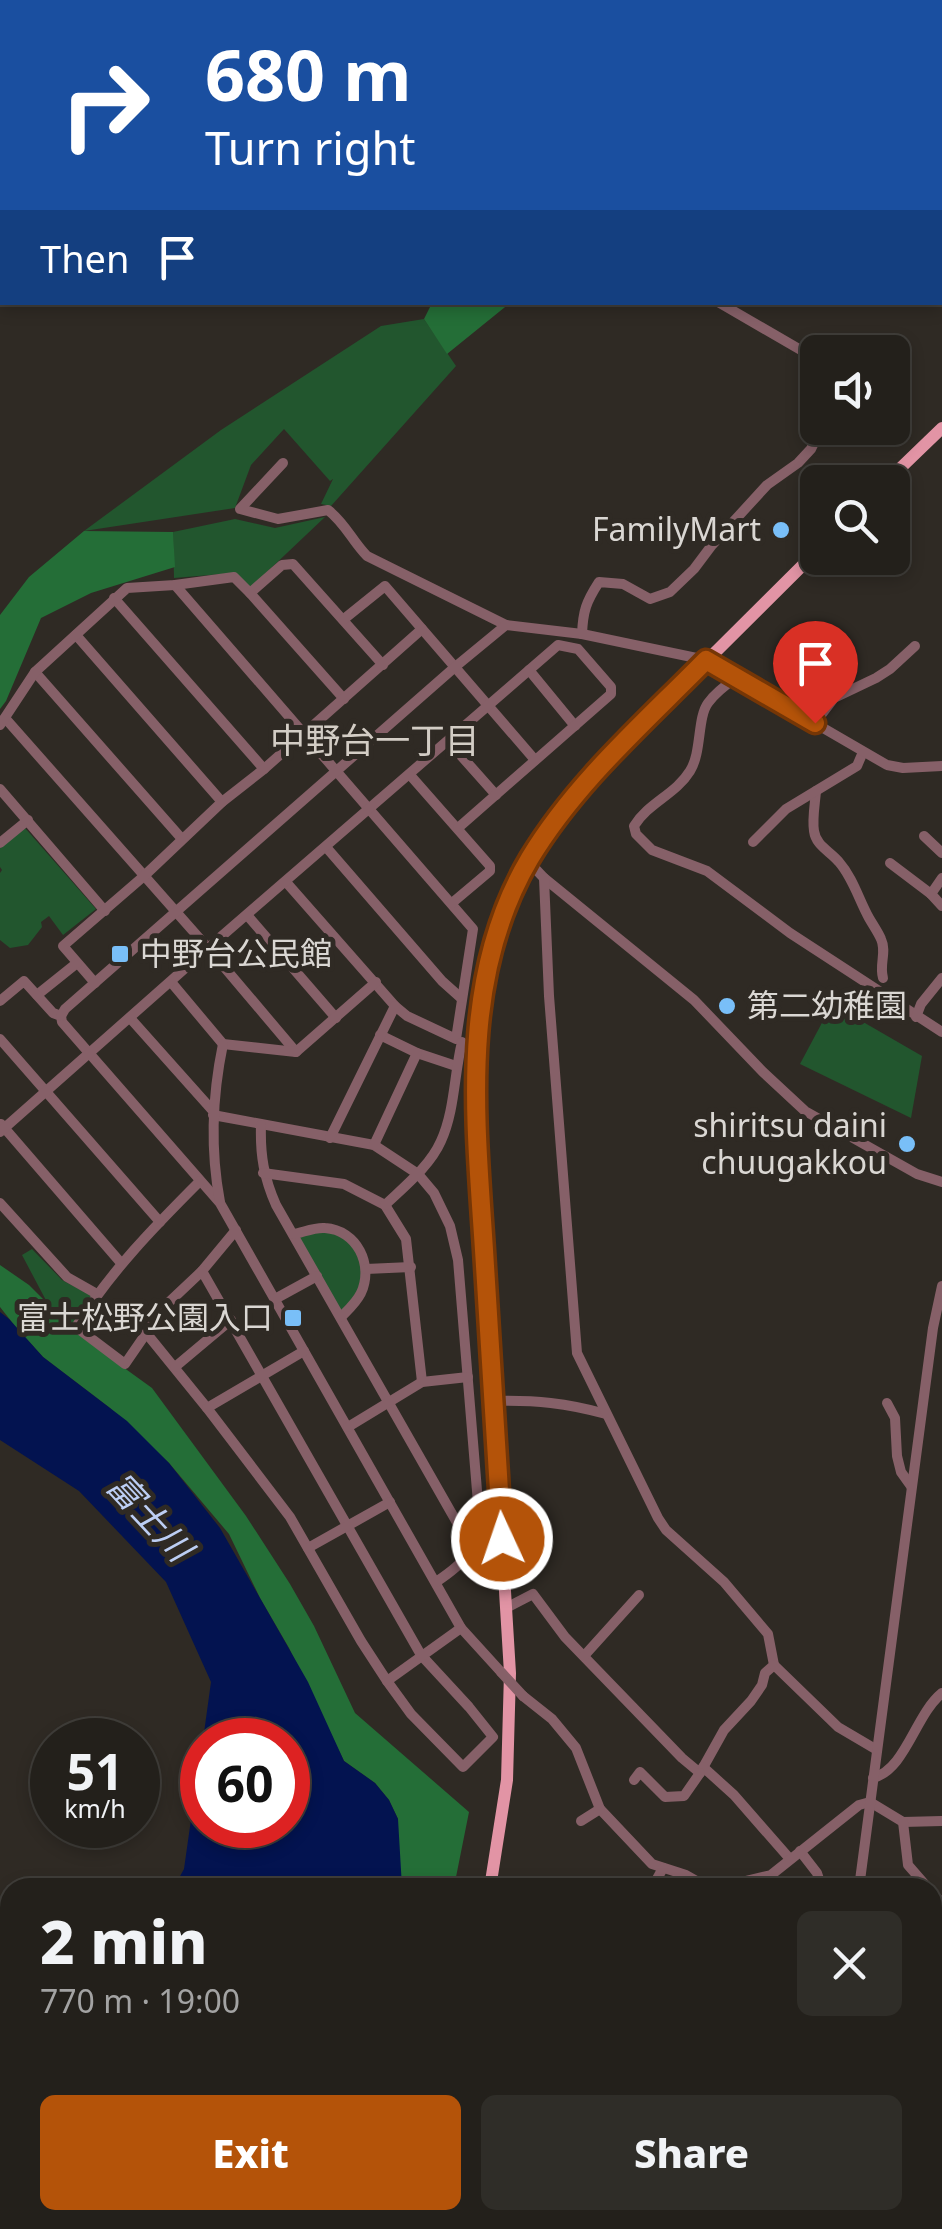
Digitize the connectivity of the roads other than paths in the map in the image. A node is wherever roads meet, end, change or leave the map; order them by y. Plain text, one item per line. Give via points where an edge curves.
1 (723, 305) edge
2 (800, 350) edge
3 (942, 428) edge
4 (813, 445) edge
5 (283, 463) dead end
6 (904, 465) edge
7 (800, 568) edge
8 (175, 585) junction
9 (250, 593) junction
10 (114, 598) junction
11 (344, 619) junction
12 (506, 625) junction
13 (422, 629) junction
14 (582, 634) junction
15 (76, 635) junction
16 (916, 646) dead end
17 (706, 660) junction
18 (383, 665) junction
19 (456, 666) junction
20 (529, 670) junction
21 (34, 672) junction
22 (737, 677) junction
23 (344, 699) junction
24 (488, 706) junction
25 (2, 722) edge
26 (815, 723) junction
27 (574, 726) junction
28 (304, 733) junction
29 (448, 741) junction
30 (862, 752) junction
31 (535, 760) junction
32 (942, 766) edge
33 (264, 770) junction
34 (336, 772) junction
35 (410, 774) junction
36 (0, 788) edge
37 (816, 791) junction
38 (496, 795) junction
39 (222, 802) junction
40 (368, 810) junction
41 (28, 820) junction
42 (458, 828) junction
43 (924, 836) dead end
44 (182, 839) junction
45 (753, 842) dead end
46 (0, 843) edge
47 (326, 847) junction
48 (942, 853) edge
49 (528, 862) junction
50 (890, 863) dead end
51 (691, 865) junction
52 (144, 876) junction
53 (544, 878) junction
54 (942, 878) edge
55 (687, 880) dead end
56 (286, 882) junction
57 (932, 894) junction
58 (452, 903) junction
59 (942, 906) edge
60 (105, 912) junction
61 (177, 912) junction
62 (247, 915) junction
63 (208, 948) junction
64 (77, 963) junction
65 (884, 978) dead end
66 (942, 978) edge
67 (171, 982) junction
68 (376, 982) junction
69 (95, 983) junction
70 (37, 995) junction
71 (461, 998) junction
72 (0, 1002) edge
73 (395, 1006) junction
74 (61, 1016) junction
75 (916, 1016) junction
76 (130, 1018) junction
77 (336, 1018) junction
78 (942, 1032) edge
79 (380, 1035) junction
80 (0, 1040) edge
81 (462, 1042) dead end
82 (224, 1044) junction
83 (296, 1052) junction
84 (417, 1053) junction
85 (89, 1054) junction
86 (456, 1066) junction
87 (45, 1092) junction
88 (213, 1113) junction
89 (261, 1125) junction
90 (1, 1128) edge
91 (330, 1138) junction
92 (374, 1145) junction
93 (264, 1173) junction
94 (418, 1174) junction
95 (200, 1182) junction
96 (942, 1182) edge
97 (0, 1203) edge
98 (220, 1203) junction
99 (384, 1205) junction
100 (160, 1222) junction
101 (236, 1230) junction
102 (294, 1234) junction
103 (121, 1264) junction
104 (411, 1266) junction
105 (366, 1269) junction
106 (202, 1271) junction
107 (317, 1276) junction
108 (942, 1286) edge
109 (97, 1294) junction
110 (275, 1299) junction
111 (341, 1316) junction
112 (231, 1320) junction
113 (147, 1334) junction
114 (304, 1350) junction
115 (175, 1367) junction
116 (262, 1375) junction
117 (468, 1377) junction
118 (422, 1382) junction
119 (388, 1402) junction
120 (494, 1402) junction
121 (888, 1403) dead end
122 (208, 1408) junction
123 (606, 1414) junction
124 (348, 1427) junction
125 (912, 1487) junction
126 (390, 1502) junction
127 (347, 1526) junction
128 (308, 1548) junction
129 (472, 1549) junction
130 (436, 1582) junction
131 (640, 1594) dead end
132 (506, 1608) junction
133 (462, 1628) junction
134 (421, 1655) junction
135 (584, 1656) junction
136 (774, 1665) junction
137 (387, 1681) junction
138 (942, 1693) edge
139 (877, 1750) junction
140 (702, 1770) junction
141 (874, 1778) junction
142 (634, 1780) dead end
143 (870, 1802) junction
144 (600, 1809) junction
145 (942, 1821) edge
146 (581, 1822) dead end
147 (903, 1822) junction
148 (800, 1851) junction
149 (790, 1859) junction
150 (663, 1868) junction
151 (491, 1878) edge
152 (658, 1878) edge
153 (694, 1878) edge
154 (758, 1878) edge
155 (819, 1878) edge
156 (859, 1878) edge
157 (919, 1878) edge

1 - 2 street
3 - 6 main road
4 - 14 street via 670,592 650,599 623,584 599,582 586,602
5 - 12 street via 240,509 278,518 328,510 368,556
7 - 17 main road
8 - 9 street via 234,577
8 - 10 street via 127,588
8 - 28 street
9 - 11 street via 292,564
9 - 23 street
10 - 15 street
10 - 33 street
11 - 13 street via 384,586
11 - 18 street
12 - 14 street
12 - 19 street
13 - 18 street
13 - 19 street
14 - 17 street
15 - 21 street
15 - 39 street
16 - 26 street via 876,678 834,698
17 - 22 street
17 - 49 main road via 569,801
18 - 23 street
19 - 24 street
19 - 34 street
20 - 24 street
20 - 27 street
20 - 27 street via 558,645 578,649 611,687
21 - 25 street
21 - 44 street
22 - 26 street
22 - 51 street via 706,705 690,770 634,826 652,850
23 - 28 street
24 - 29 street
24 - 31 street
25 - 52 street
26 - 30 street
27 - 31 street
28 - 33 street
28 - 34 street
29 - 35 street
29 - 38 street
30 - 32 street via 903,768
30 - 37 street via 857,766
31 - 38 street
33 - 39 street
34 - 40 street
34 - 61 street
35 - 40 street
35 - 42 street
36 - 41 street
37 - 45 street
37 - 65 street via 818,841 838,860 881,937
38 - 42 street
39 - 44 street
40 - 47 street
40 - 58 street
41 - 46 street
41 - 60 street
42 - 58 street via 490,872
43 - 48 street
44 - 52 street
47 - 56 street
47 - 71 street
49 - 53 street
49 - 120 main road via 504,911 479,1006 476,1116
50 - 57 street
51 - 55 street
51 - 75 street
52 - 60 street
52 - 61 street
53 - 96 street via 694,1000 805,1111
53 - 123 street via 576,1353
54 - 57 street
56 - 62 street
56 - 68 street
57 - 59 street
58 - 71 street via 472,928
60 - 64 street via 63,946
61 - 63 street
61 - 69 street
62 - 63 street
62 - 77 street
63 - 67 street
63 - 83 street
64 - 69 street
64 - 70 street
66 - 75 street
67 - 76 street
67 - 82 street
68 - 73 street
68 - 77 street
69 - 74 street
70 - 72 street via 24,981
70 - 74 street
71 - 73 street via 456,1038
73 - 79 street
74 - 85 street
75 - 78 street
76 - 85 street
76 - 88 street
77 - 83 street
79 - 84 street
79 - 91 street
80 - 87 street
81 - 86 street
82 - 83 street
82 - 88 street
84 - 86 street
84 - 92 street
85 - 87 street
85 - 95 street
86 - 94 street via 440,1144
87 - 90 street
87 - 100 street
88 - 89 street
88 - 98 street
89 - 91 street
89 - 93 street
90 - 103 street
91 - 92 street
92 - 94 street
93 - 99 street via 344,1184
93 - 102 street
94 - 99 street
94 - 117 street via 450,1226
95 - 98 street
95 - 100 street
97 - 109 street via 68,1277
98 - 101 street
99 - 104 street via 406,1239
100 - 103 street
101 - 106 street
101 - 110 street
102 - 105 street via 326,1228 346,1235
102 - 107 street
103 - 109 street
104 - 105 street
104 - 118 street
105 - 111 street via 356,1303
106 - 112 street
106 - 113 street
107 - 110 street
107 - 111 street
108 - 125 street
109 - 113 street via 76,1327 125,1364
110 - 114 street
111 - 119 street
112 - 115 street
112 - 116 street
113 - 115 street
114 - 116 street
114 - 124 street
115 - 122 street
116 - 122 street
116 - 127 street
117 - 118 street
117 - 129 street via 479,1515
118 - 119 street
119 - 124 street
119 - 129 street
120 - 123 street via 546,1400
120 - 132 main road
121 - 125 street via 895,1418 897,1475
122 - 128 street
123 - 136 street via 666,1530 768,1634
124 - 126 street
125 - 139 street
126 - 127 street
126 - 130 street
127 - 128 street
127 - 134 street
128 - 137 street
129 - 130 street
130 - 133 street
131 - 135 street
132 - 135 street via 533,1594
132 - 151 main road via 506,1780
133 - 134 street
133 - 144 street, bridge via 576,1748
134 - 137 street
134 - 137 street via 492,1736 463,1767
135 - 140 street via 682,1758
136 - 139 street via 838,1727
136 - 140 street
138 - 141 street via 928,1705 895,1764
139 - 141 street
140 - 142 street via 680,1797 666,1797 640,1772
140 - 149 street via 734,1794
141 - 143 street
143 - 147 street
143 - 148 street
143 - 156 street
144 - 146 street
144 - 150 street
145 - 147 street
147 - 157 street via 908,1865
148 - 149 street
148 - 155 street
149 - 154 street
150 - 152 street
150 - 153 street

